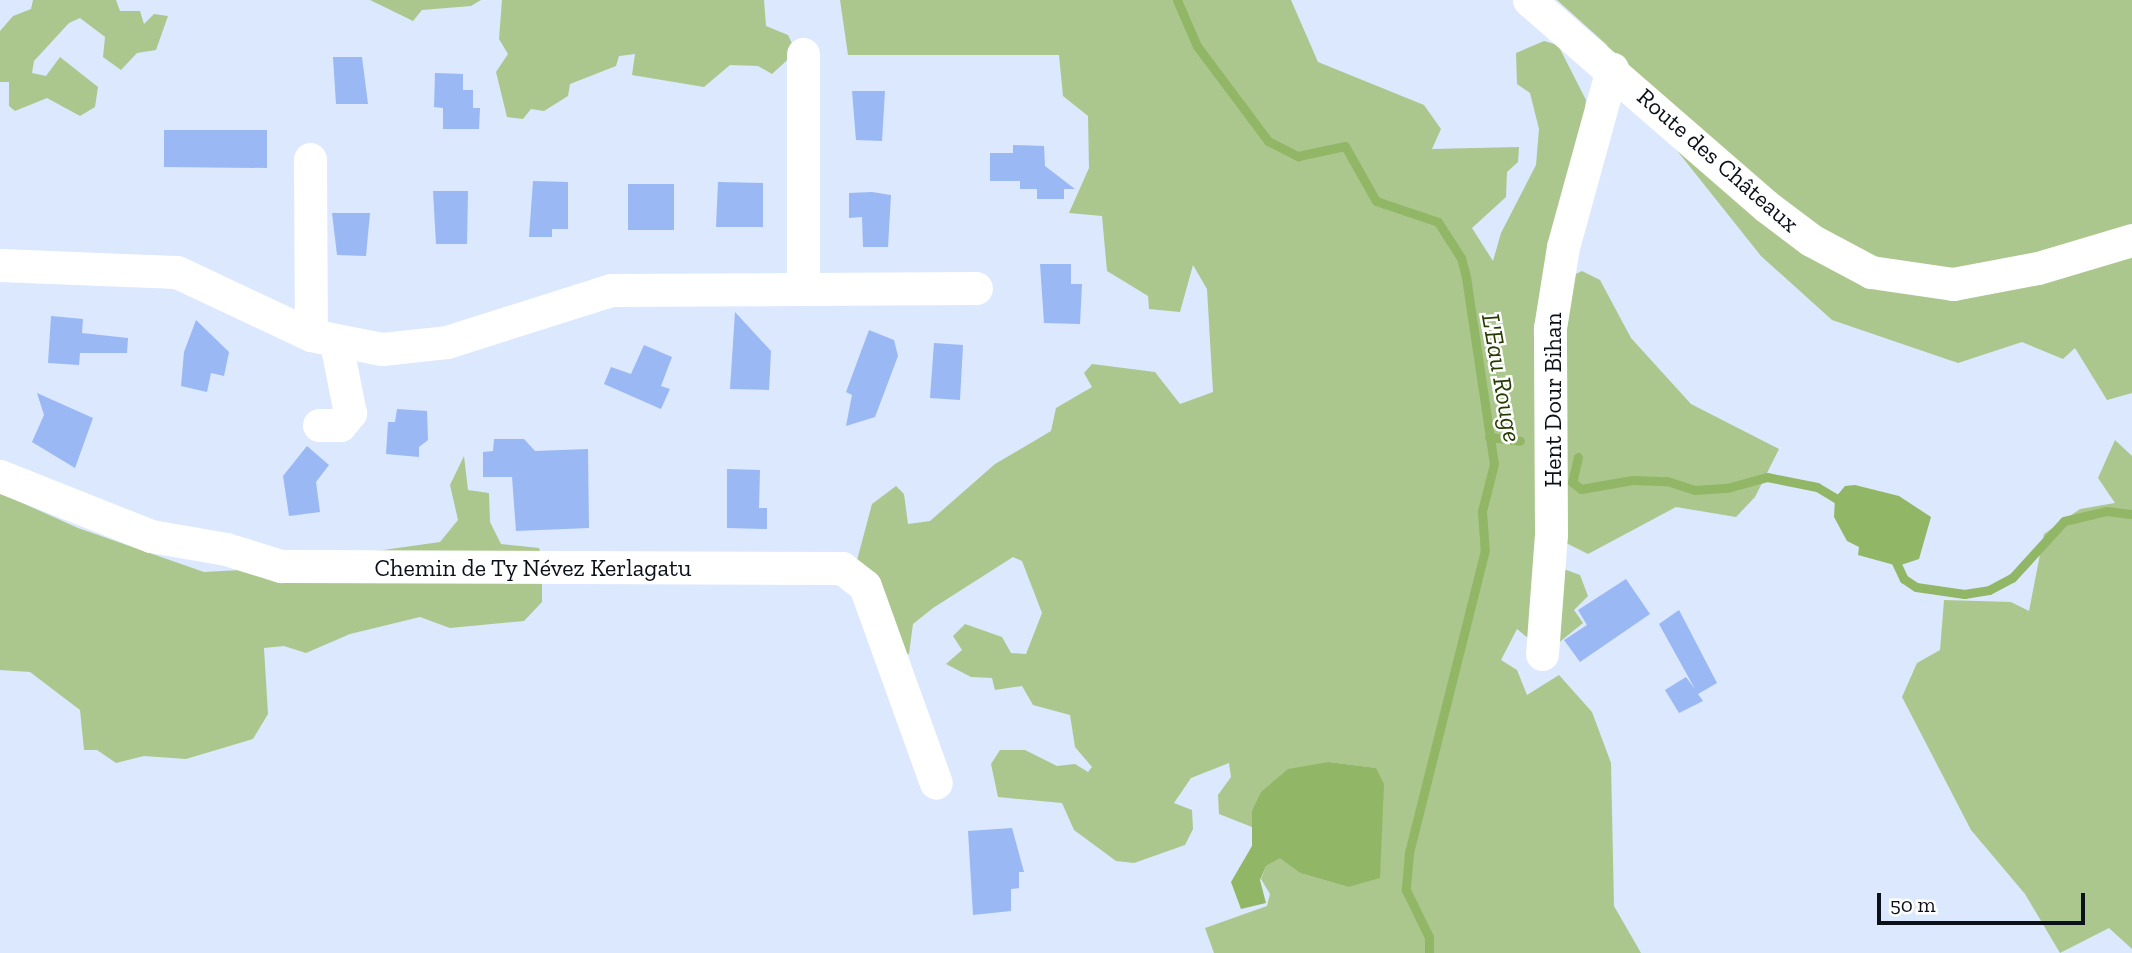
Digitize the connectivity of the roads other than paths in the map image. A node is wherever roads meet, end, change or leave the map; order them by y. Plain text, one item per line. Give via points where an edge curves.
1 (1529, 0) edge
2 (803, 54) dead end
3 (1612, 69) junction
4 (310, 159) dead end
5 (2132, 240) edge
6 (0, 265) edge
7 (976, 288) dead end
8 (803, 289) junction
9 (324, 339) junction
10 (319, 425) dead end
11 (0, 476) edge
12 (1542, 654) dead end
13 (936, 783) dead end

1 - 3 street, Route des Châteaux
2 - 8 street
3 - 5 street, Route des Châteaux via 1766,206 1811,240 1871,272 1964,283 2038,268
3 - 12 street, Hent Dour Bihan via 1563,247 1550,328 1552,534
4 - 9 street
6 - 9 street via 177,272
7 - 8 street
8 - 9 street via 611,290 425,348
9 - 10 street via 350,413 340,425
11 - 13 street, Chemin de Ty Névez Kerlagatu via 150,536 226,549 281,566 842,568 864,586

